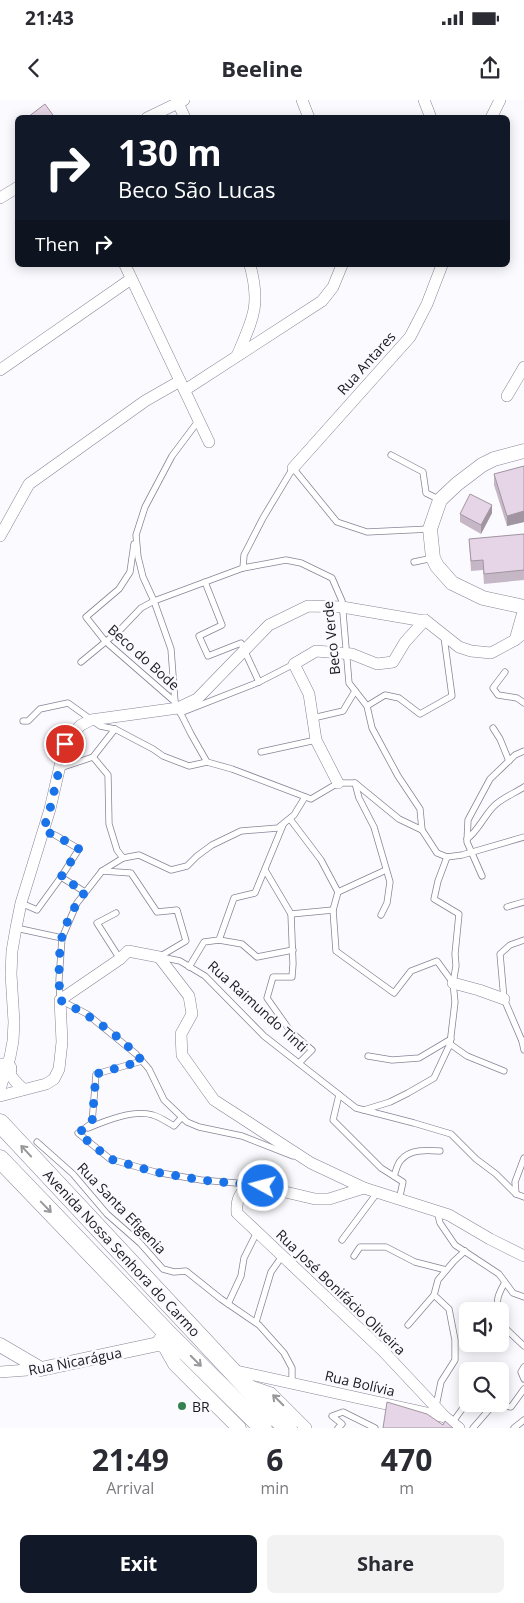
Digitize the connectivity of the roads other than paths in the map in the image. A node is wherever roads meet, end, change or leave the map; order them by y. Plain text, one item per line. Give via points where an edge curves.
1 (302, 100) edge
2 (424, 100) edge
3 (500, 100) edge
4 (181, 101) edge
5 (153, 115) edge
6 (184, 115) edge
7 (308, 115) edge
8 (430, 115) edge
9 (492, 115) edge
10 (15, 189) edge
11 (0, 198) edge
12 (126, 267) edge
13 (250, 267) edge
14 (341, 267) edge
15 (441, 267) edge
16 (131, 279) junction
17 (237, 356) junction
18 (524, 367) edge
19 (0, 370) edge
20 (182, 385) junction
21 (506, 396) dead end
22 (199, 420) junction
23 (209, 442) dead end
24 (524, 451) edge
25 (390, 455) dead end
26 (293, 468) junction
27 (440, 500) junction
28 (430, 529) junction
29 (136, 535) junction
30 (0, 536) edge
31 (433, 558) junction
32 (414, 562) dead end
33 (243, 568) junction
34 (205, 582) junction
35 (154, 601) junction
36 (523, 606) edge
37 (342, 608) junction
38 (425, 620) junction
39 (444, 634) junction
40 (520, 637) edge
41 (105, 641) junction
42 (245, 652) junction
43 (345, 654) junction
44 (81, 662) dead end
45 (294, 664) junction
46 (505, 672) dead end
47 (258, 682) junction
48 (355, 691) junction
49 (524, 703) edge
50 (367, 706) junction
51 (178, 708) junction
52 (313, 718) junction
53 (91, 720) junction
54 (24, 721) dead end
55 (493, 728) dead end
56 (115, 729) junction
57 (316, 740) junction
58 (524, 751) edge
59 (261, 752) dead end
60 (93, 757) junction
61 (509, 761) junction
62 (207, 762) junction
63 (59, 768) junction
64 (338, 783) junction
65 (355, 783) junction
66 (524, 787) edge
67 (308, 798) junction
68 (290, 819) junction
69 (284, 823) junction
70 (422, 830) junction
71 (43, 831) junction
72 (524, 837) edge
73 (467, 840) junction
74 (471, 852) junction
75 (448, 857) junction
76 (123, 858) junction
77 (264, 870) junction
78 (386, 870) junction
79 (102, 871) junction
80 (482, 876) dead end
81 (61, 877) junction
82 (85, 892) junction
83 (338, 892) junction
84 (524, 902) edge
85 (22, 903) junction
86 (507, 907) dead end
87 (333, 910) junction
88 (116, 913) dead end
89 (291, 914) junction
90 (381, 915) dead end
91 (16, 928) junction
92 (62, 938) junction
93 (219, 940) junction
94 (524, 940) edge
95 (292, 950) junction
96 (159, 957) junction
97 (120, 958) junction
98 (189, 967) junction
99 (452, 984) junction
100 (504, 999) junction
101 (60, 1000) junction
102 (450, 1041) junction
103 (523, 1041) edge
104 (524, 1050) edge
105 (368, 1056) dead end
106 (142, 1061) junction
107 (299, 1063) junction
108 (2, 1070) edge
109 (504, 1071) dead end
110 (0, 1089) edge
111 (23, 1089) junction
112 (339, 1095) junction
113 (0, 1096) edge
114 (363, 1110) junction
115 (182, 1117) junction
116 (0, 1123) edge
117 (78, 1133) junction
118 (37, 1142) dead end
119 (440, 1152) dead end
120 (524, 1158) edge
121 (0, 1159) edge
122 (311, 1163) junction
123 (394, 1176) junction
124 (251, 1184) junction
125 (364, 1188) junction
126 (377, 1192) junction
127 (516, 1194) junction
128 (524, 1197) edge
129 (399, 1200) junction
130 (437, 1212) junction
131 (257, 1232) junction
132 (342, 1240) dead end
133 (466, 1252) junction
134 (283, 1255) junction
135 (354, 1256) dead end
136 (524, 1256) edge
137 (446, 1270) junction
138 (504, 1284) junction
139 (434, 1295) junction
140 (524, 1297) edge
141 (498, 1302) edge
142 (228, 1304) junction
143 (143, 1307) junction
144 (256, 1322) junction
145 (408, 1325) dead end
146 (156, 1331) junction
147 (509, 1332) edge
148 (0, 1344) edge
149 (150, 1346) junction
150 (166, 1346) junction
151 (524, 1346) edge
152 (524, 1367) edge
153 (41, 1370) junction
154 (0, 1372) edge
155 (241, 1377) junction
156 (524, 1379) edge
157 (292, 1383) junction
158 (524, 1389) edge
159 (436, 1408) junction
160 (460, 1412) edge
161 (524, 1420) edge
162 (452, 1423) edge
163 (239, 1428) edge
164 (263, 1428) edge
165 (288, 1428) edge
166 (306, 1428) edge
167 (338, 1428) edge
168 (375, 1428) edge
169 (473, 1428) edge
170 (514, 1428) edge

1 - 7 street
2 - 8 street
3 - 9 street
4 - 5 street
4 - 6 street
10 - 11 street
12 - 16 street
13 - 17 street via 256,294 254,318
14 - 17 street via 333,287 322,301
15 - 26 street, Rua Antares via 410,337
16 - 19 street
16 - 20 street
17 - 20 street
18 - 21 street
20 - 22 street
20 - 30 street via 145,400 29,484
22 - 23 street
22 - 29 lane via 172,456 146,507
24 - 27 street via 482,465
25 - 27 lane via 423,472 426,494
26 - 28 lane via 337,522 367,532
26 - 33 lane via 244,555
27 - 28 street
28 - 31 street
29 - 35 lane via 143,577
29 - 41 lane, Beco do Bode via 130,572 120,589 86,617
31 - 32 lane
31 - 36 street via 452,583 483,598
33 - 34 lane, Beco Verde
33 - 37 lane, Beco Verde via 286,560 301,563 332,578
34 - 35 lane, Beco Verde
34 - 42 lane via 222,625 200,636 208,656 240,643
35 - 41 lane, Beco Verde via 141,608
35 - 51 lane via 171,648
36 - 40 street
37 - 38 street
37 - 42 street via 308,606 269,625
37 - 43 lane, Beco Verde
38 - 39 street
38 - 43 street via 392,662 377,664
39 - 40 street via 459,647 491,653
39 - 50 lane via 452,696 420,714 399,698 385,695
41 - 44 lane, Beco Verde
41 - 51 lane, Beco do Bode
42 - 47 lane
42 - 51 street via 197,699
43 - 45 street via 316,651
43 - 48 lane, Beco Verde via 349,683
45 - 47 lane
45 - 52 street via 310,694
46 - 49 lane via 493,688 498,695 518,698
47 - 51 lane
48 - 50 lane, Beco Verde
48 - 52 lane via 343,711
50 - 70 lane, Beco Verde via 372,728 420,809
51 - 53 street
51 - 62 lane
52 - 57 street
53 - 54 lane via 68,703 40,709
53 - 56 lane
53 - 63 street via 81,724 65,744
55 - 61 lane
56 - 60 lane
56 - 62 lane via 162,756 189,766
57 - 59 lane
57 - 64 street
58 - 61 lane
60 - 63 lane
60 - 76 lane via 108,774 109,824 117,850
61 - 73 lane via 490,779 468,820
62 - 67 lane via 232,768
63 - 71 street
64 - 65 lane
64 - 67 lane
65 - 70 lane via 399,819
65 - 78 lane via 374,827
66 - 73 lane via 496,803
67 - 68 lane
68 - 69 lane
68 - 83 lane via 321,860
69 - 76 lane via 278,828 241,831 212,845 187,866 171,870 139,855
69 - 77 lane
70 - 75 lane via 437,853
71 - 81 lane via 79,849
71 - 85 street
72 - 74 lane
73 - 74 lane
74 - 75 lane
74 - 80 lane
75 - 99 lane via 434,899 459,914
76 - 79 lane
77 - 89 lane
77 - 93 lane via 255,893 234,898
78 - 83 lane
78 - 90 lane via 390,882 387,903
79 - 82 lane
79 - 96 lane via 132,873 157,912 177,910 186,941
81 - 82 lane
81 - 85 lane via 37,910
82 - 92 lane
83 - 87 lane
84 - 86 lane
85 - 91 street
87 - 89 lane
87 - 99 lane via 336,951 394,993 411,971 437,961
88 - 97 lane via 97,924
89 - 95 lane
91 - 92 lane
91 - 108 street via 11,974 14,1022 10,1058
92 - 101 lane
93 - 95 lane via 242,944 257,957
93 - 98 lane via 204,942
94 - 100 lane via 510,945 500,954
95 - 107 lane via 292,977 273,977 267,998 291,1032 312,1050
96 - 97 street, Rua Raimundo Tinti via 128,951
96 - 98 lane, Rua Raimundo Tinti via 180,961
96 - 122 street via 189,996 192,1014 181,1034 182,1055 193,1073 214,1100
97 - 101 street, Rua Raimundo Tinti
98 - 107 lane, Rua Raimundo Tinti via 205,976 264,1036
99 - 100 street
99 - 102 lane via 455,1002
100 - 103 lane
101 - 106 lane via 87,1014
101 - 111 street via 62,1042 59,1069 54,1079 46,1084
102 - 105 lane via 419,1058 392,1060
102 - 109 lane via 467,1056
102 - 114 lane via 434,1078 408,1094
103 - 104 lane
106 - 115 lane via 164,1100
106 - 117 lane via 96,1074 92,1123
107 - 112 lane, Rua Raimundo Tinti
108 - 110 street
108 - 111 street
111 - 113 street
112 - 114 lane, Rua Raimundo Tinti
112 - 123 lane via 333,1120 380,1168
114 - 127 lane, Rua Raimundo Tinti via 451,1134
115 - 117 lane via 174,1126 146,1114 113,1117
115 - 122 lane via 199,1127 242,1136
155 -> 116 main road, Avenida Nossa Senhora do Carmo
117 - 124 lane via 110,1159 155,1172
118 - 142 lane, Rua Santa Efigenia via 73,1174 107,1214 163,1269 174,1272 186,1270
119 - 123 lane via 423,1150 413,1153 401,1160
120 - 127 lane via 515,1182
121 -> 143 main road, Avenida Nossa Senhora do Carmo
122 - 125 street
123 - 129 lane via 403,1182
124 - 125 street via 316,1199 329,1199
124 - 131 street, Rua José Bonifácio Oliveira via 239,1193 237,1213
125 - 126 street
126 - 129 street
126 - 132 lane
127 - 128 lane, Rua Raimundo Tinti
129 - 130 street
130 - 133 lane via 440,1223
130 - 136 street via 449,1215
131 - 134 street, Rua José Bonifácio Oliveira
131 - 142 lane
133 - 137 lane
133 - 138 lane via 499,1274
134 - 144 lane via 271,1272
134 - 159 street, Rua José Bonifácio Oliveira via 384,1351
135 - 137 lane via 360,1247 386,1247 415,1262
137 - 139 lane via 438,1280
138 - 140 lane via 513,1293
138 - 141 lane
139 - 145 lane
139 - 159 lane via 448,1309 455,1340 455,1360 441,1382
142 - 144 lane, Rua Santa Efigenia
143 - 146 street, Avenida Nossa Senhora do Carmo
143 -> 164 main road, Avenida Nossa Senhora do Carmo
144 - 157 lane, Rua Santa Efigenia via 284,1353 292,1368
146 - 149 street
146 - 150 street, Avenida Nossa Senhora do Carmo
147 - 151 lane
148 - 153 street
149 - 150 street, Rua Nicarágua
149 - 153 street, Rua Nicarágua
150 - 163 street, Avenida Nossa Senhora do Carmo via 175,1364
152 - 156 lane via 521,1372
153 - 154 street, Rua Nicarágua
155 - 157 street, Rua Bolívia
155 - 165 main road, Avenida Nossa Senhora do Carmo
166 -> 155 street, Avenida Nossa Senhora do Carmo via 270,1393
157 - 162 street, Rua Bolívia
158 - 169 lane via 511,1407 494,1404
159 - 162 street, Rua José Bonifácio Oliveira
160 - 162 lane
161 - 170 lane
167 - 168 lane via 342,1424 332,1416 343,1412

